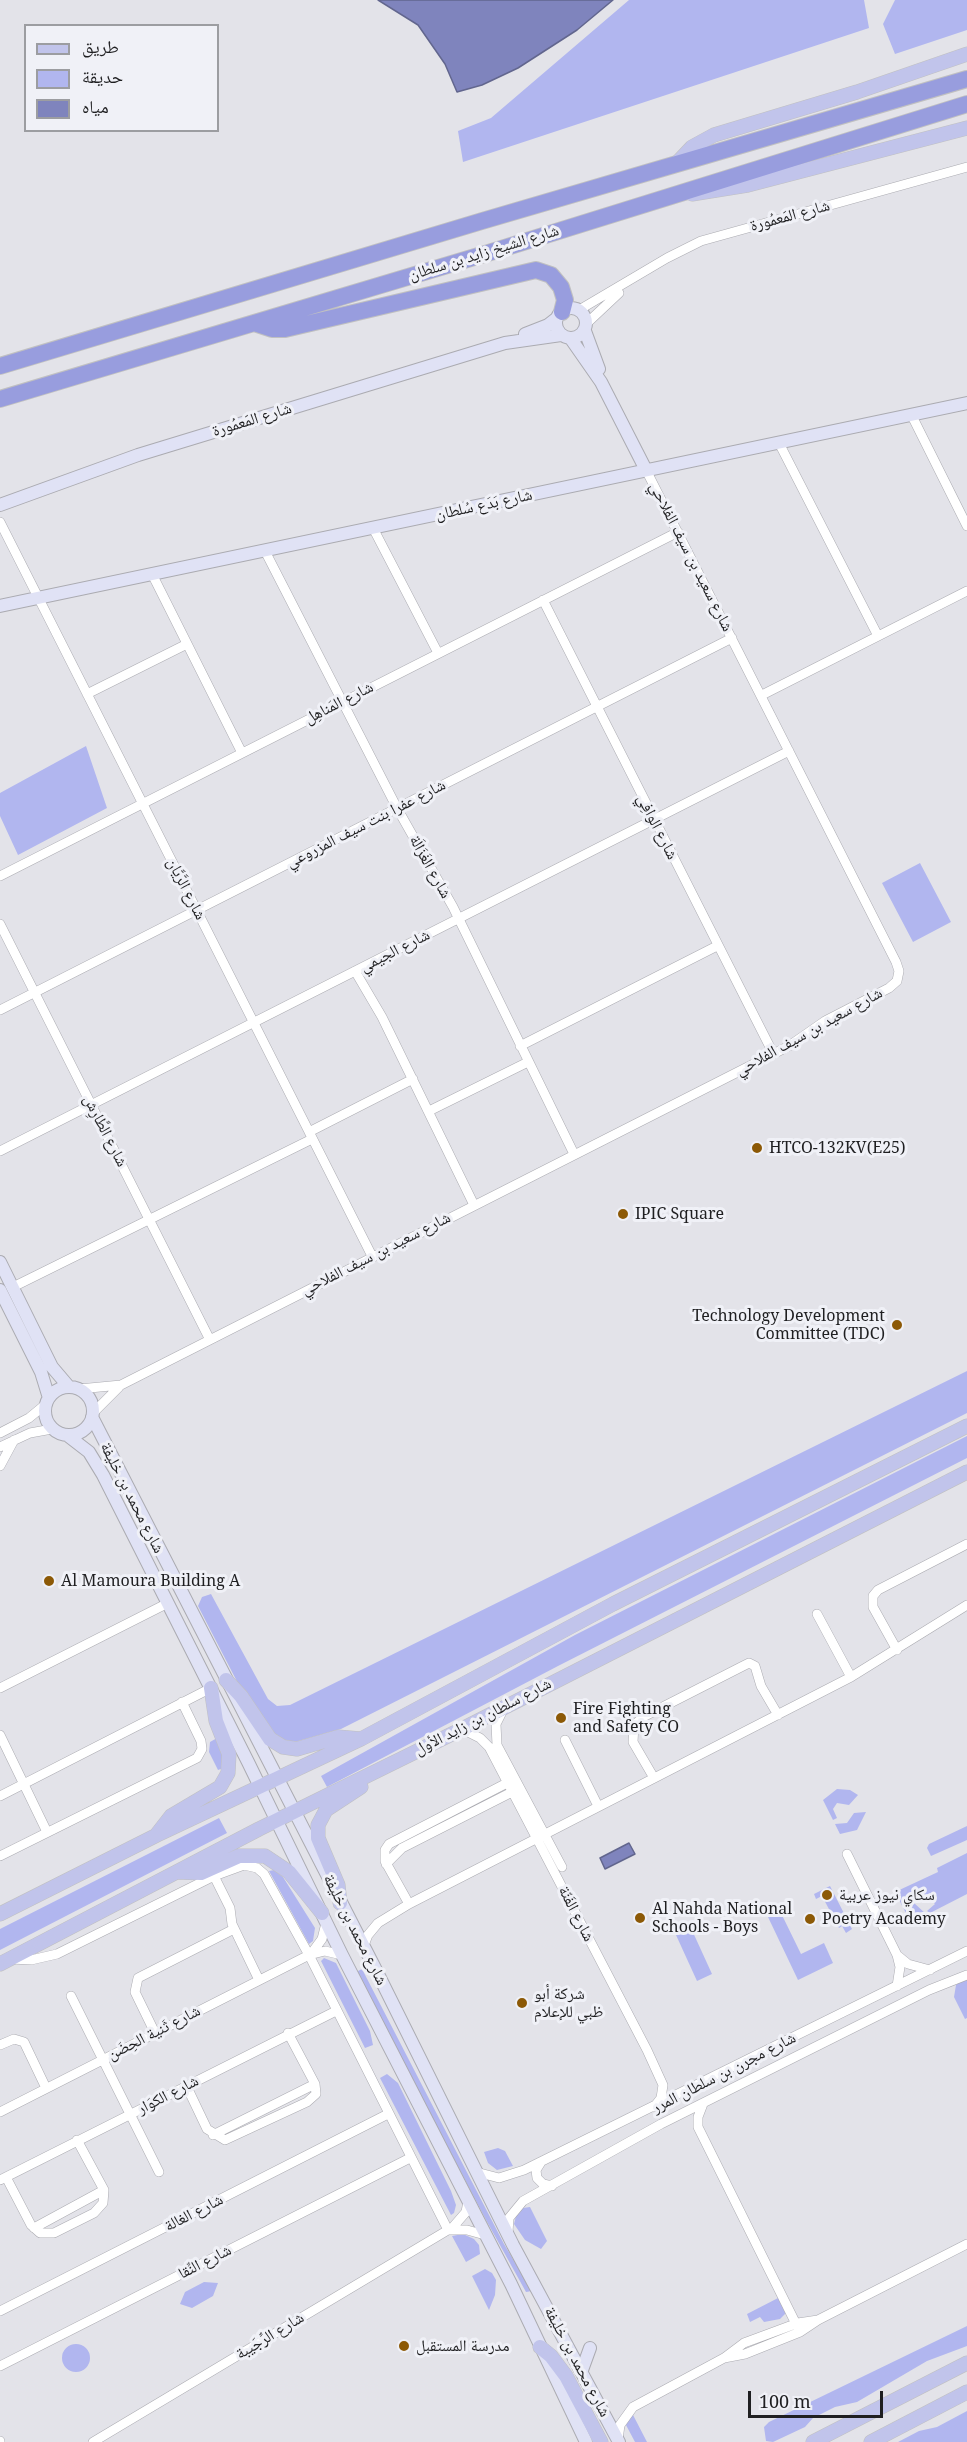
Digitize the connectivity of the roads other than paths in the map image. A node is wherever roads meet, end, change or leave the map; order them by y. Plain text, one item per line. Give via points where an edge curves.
1 (967, 54) edge
2 (967, 79) edge
3 (967, 104) edge
4 (967, 128) edge
5 (675, 165) junction
6 (967, 167) edge
7 (681, 193) junction
8 (622, 286) junction
9 (566, 313) junction
10 (254, 323) junction
11 (586, 327) junction
12 (566, 337) junction
13 (506, 343) junction
14 (0, 366) edge
15 (602, 381) junction
16 (0, 399) edge
17 (967, 403) edge
18 (911, 414) junction
19 (779, 443) junction
20 (646, 470) junction
21 (0, 505) edge
22 (0, 522) edge
23 (967, 526) edge
24 (373, 528) junction
25 (678, 532) junction
26 (265, 551) junction
27 (152, 574) junction
28 (967, 591) edge
29 (38, 598) junction
30 (543, 600) junction
31 (0, 606) edge
32 (878, 636) junction
33 (732, 638) junction
34 (187, 644) junction
35 (438, 653) junction
36 (87, 694) junction
37 (762, 695) junction
38 (343, 701) junction
39 (597, 707) junction
40 (789, 751) junction
41 (242, 753) junction
42 (142, 803) junction
43 (397, 808) junction
44 (653, 820) junction
45 (0, 876) edge
46 (197, 910) junction
47 (458, 919) junction
48 (0, 924) edge
49 (717, 946) junction
50 (355, 971) junction
51 (34, 993) junction
52 (0, 1010) edge
53 (254, 1023) junction
54 (520, 1046) junction
55 (773, 1053) junction
56 (528, 1062) junction
57 (413, 1079) junction
58 (92, 1105) junction
59 (429, 1111) junction
60 (311, 1135) junction
61 (0, 1151) edge
62 (574, 1154) junction
63 (474, 1205) junction
64 (150, 1221) junction
65 (372, 1256) junction
66 (0, 1262) edge
67 (4, 1293) edge
68 (209, 1338) junction
69 (121, 1385) junction
70 (74, 1388) junction
71 (47, 1401) junction
72 (92, 1415) junction
73 (967, 1426) edge
74 (52, 1429) junction
75 (0, 1433) edge
76 (67, 1435) junction
77 (14, 1440) junction
78 (0, 1447) edge
79 (0, 1466) edge
80 (967, 1473) edge
81 (967, 1544) edge
82 (168, 1603) junction
83 (967, 1605) edge
84 (817, 1614) dead end
85 (897, 1650) junction
86 (851, 1677) junction
87 (226, 1680) junction
88 (0, 1688) edge
89 (211, 1688) junction
90 (182, 1702) junction
91 (506, 1706) junction
92 (778, 1715) junction
93 (462, 1729) junction
94 (0, 1735) edge
95 (361, 1739) junction
96 (565, 1740) dead end
97 (2, 1747) edge
98 (373, 1773) junction
99 (654, 1778) junction
100 (278, 1779) junction
101 (507, 1783) junction
102 (23, 1784) junction
103 (260, 1787) junction
104 (512, 1792) junction
105 (0, 1796) edge
106 (598, 1806) junction
107 (295, 1812) junction
108 (276, 1821) junction
109 (46, 1832) junction
110 (157, 1835) junction
111 (540, 1835) junction
112 (311, 1845) junction
113 (292, 1853) junction
114 (847, 1854) dead end
115 (0, 1856) edge
116 (386, 1864) junction
117 (562, 1867) dead end
118 (178, 1872) junction
119 (214, 1876) junction
120 (340, 1903) junction
121 (409, 1904) junction
122 (0, 1914) edge
123 (324, 1918) junction
124 (234, 1929) junction
125 (363, 1948) junction
126 (967, 1952) edge
127 (342, 1955) junction
128 (897, 1955) junction
129 (309, 1956) junction
130 (5, 1962) edge
131 (926, 1972) junction
132 (967, 1975) edge
133 (259, 1980) junction
134 (897, 1986) junction
135 (929, 1990) junction
136 (71, 1996) dead end
137 (336, 2011) junction
138 (155, 2033) junction
139 (288, 2033) junction
140 (0, 2045) edge
141 (103, 2060) junction
142 (186, 2085) junction
143 (46, 2088) junction
144 (703, 2104) junction
145 (651, 2110) junction
146 (0, 2112) edge
147 (130, 2114) junction
148 (388, 2114) junction
149 (676, 2117) junction
150 (698, 2127) junction
151 (77, 2140) junction
152 (410, 2158) junction
153 (541, 2162) junction
154 (159, 2172) dead end
155 (476, 2172) junction
156 (3, 2179) edge
157 (552, 2186) junction
158 (104, 2190) junction
159 (468, 2201) junction
160 (34, 2228) junction
161 (448, 2230) junction
162 (508, 2232) junction
163 (485, 2235) junction
164 (967, 2244) edge
165 (0, 2311) edge
166 (798, 2328) junction
167 (540, 2347) junction
168 (590, 2348) dead end
169 (967, 2363) edge
170 (0, 2366) edge
171 (582, 2370) junction
172 (967, 2392) edge
173 (582, 2439) edge
174 (619, 2441) edge
175 (93, 2442) edge
176 (601, 2442) edge
177 (813, 2442) edge
178 (871, 2442) edge

1 - 5 main road via 714,135 692,147
2 - 5 highway, شارع الشيخ زايد بن سلطان
3 - 7 highway, شارع الشيخ زايد بن سلطان
4 - 7 main road via 748,185 709,193
5 - 14 highway, شارع الشيخ زايد بن سلطان
6 - 8 street, شارع المَعمُورة via 701,241
7 - 10 highway, شارع الشيخ زايد بن سلطان
8 - 9 street, شارع المَعمُورة
8 - 11 street, شارع المَعمُورة
9 - 10 highway via 561,287 551,275 536,270 285,329
9 - 11 main road, شارع سعيد بن سيف الفلاحي
9 - 12 main road via 556,324
9 - 13 main road, شارع المَعمُورة
10 - 16 highway, شارع الشيخ زايد بن سلطان
11 - 12 main road
11 - 15 main road, شارع سعيد بن سيف الفلاحي
12 - 13 main road, شارع المَعمُورة
12 - 15 main road, شارع سعيد بن سيف الفلاحي
13 - 21 main road, شارع المَعمُورة via 138,454
15 - 20 main road, شارع سعيد بن سيف الفلاحي
17 - 18 main road, شارع بَدَع سُلطان
18 - 19 main road, شارع بَدَع سُلطان
18 - 23 street
19 - 20 main road, شارع بَدَع سُلطان
19 - 32 street
20 - 24 main road, شارع بَدَع سُلطان
20 - 25 street, شارع سعيد بن سيف الفلاحي
22 - 29 street, شارع الرَّيَّان
24 - 26 main road, شارع بَدَع سُلطان
24 - 35 street
25 - 30 street, شارع المَناهِل
25 - 33 street, شارع سعيد بن سيف الفلاحي
26 - 27 main road, شارع بَدَع سُلطان
26 - 38 street, شارع الغَزَالَة
27 - 29 main road, شارع بَدَع سُلطان
27 - 34 street
28 - 32 street
29 - 31 main road, شارع بَدَع سُلطان
29 - 36 street, شارع الرَّيَّان
30 - 35 street, شارع المَناهِل
30 - 39 street, شارع الوافِي
32 - 37 street
33 - 37 street, شارع سعيد بن سيف الفلاحي
33 - 39 street, شارع عفرا بنت سيف المزروعي
34 - 36 street
34 - 41 street
35 - 38 street, شارع المَناهِل
36 - 42 street, شارع الرَّيَّان
37 - 40 street, شارع سعيد بن سيف الفلاحي
38 - 41 street, شارع المَناهِل
38 - 43 street, شارع الغَزَالَة
39 - 43 street, شارع عفرا بنت سيف المزروعي
39 - 44 street, شارع الوافِي
40 - 44 street, شارع الجيمي
40 - 55 street, شارع سعيد بن سيف الفلاحي via 899,971 893,985
41 - 42 street, شارع المَناهِل
42 - 45 street, شارع المَناهِل
42 - 46 street, شارع الرَّيَّان
43 - 46 street, شارع عفرا بنت سيف المزروعي
43 - 47 street, شارع الغَزَالَة
44 - 47 street, شارع الجيمي
44 - 49 street, شارع الوافِي
46 - 51 street, شارع عفرا بنت سيف المزروعي
46 - 53 street, شارع الرَّيَّان
47 - 50 street, شارع الجيمي
47 - 54 street, شارع الغَزَالَة
48 - 51 street, شارع الطَّارِش
49 - 54 street
49 - 55 street, شارع الوافِي
50 - 53 street, شارع الجيمي
50 - 57 street
51 - 52 street, شارع عفرا بنت سيف المزروعي
51 - 58 street, شارع الطَّارِش
53 - 58 street, شارع الجيمي
53 - 60 street, شارع الرَّيَّان
54 - 56 street, شارع الغَزَالَة
55 - 62 street, شارع سعيد بن سيف الفلاحي
56 - 59 street
56 - 62 street, شارع الغَزَالَة
57 - 59 street
57 - 60 street
58 - 61 street, شارع الجيمي
58 - 64 street, شارع الطَّارِش
59 - 63 street
60 - 64 street
60 - 65 street, شارع الرَّيَّان
62 - 63 street, شارع سعيد بن سيف الفلاحي
63 - 65 street, شارع سعيد بن سيف الفلاحي
64 - 67 street
64 - 68 street, شارع الطَّارِش
65 - 68 street, شارع سعيد بن سيف الفلاحي
66 - 67 main road
67 - 70 main road via 50,1365
67 - 71 main road via 41,1372
68 - 69 street, شارع سعيد بن سيف الفلاحي
69 - 70 street, شارع سعيد بن سيف الفلاحي
69 - 72 street, شارع سعيد بن سيف الفلاحي
70 - 71 main road via 57,1390
70 - 72 main road via 90,1399
71 - 74 main road via 44,1413
71 - 75 street via 29,1418
72 - 76 main road via 85,1429
72 - 87 main road, شارع محمد بن خليفة
73 - 95 main road via 613,1604
74 - 76 main road
74 - 77 street
76 - 82 main road, شارع محمد بن خليفة via 94,1459
77 - 78 street
77 - 79 street
80 - 91 main road, شارع سلطان بن زايد الأول
81 - 85 street via 873,1596 873,1607
82 - 88 street
82 - 89 main road, شارع محمد بن خليفة
83 - 85 street
84 - 86 street
85 - 86 street
86 - 92 street
87 - 95 main road via 270,1740 283,1748 297,1749 338,1737
87 - 100 main road, شارع محمد بن خليفة
89 - 90 street
89 - 103 main road, شارع محمد بن خليفة
89 - 110 main road via 216,1721 229,1754 228,1773 213,1792 171,1816
90 - 102 street
90 - 109 street via 201,1741 197,1758
91 - 93 main road, شارع سلطان بن زايد الأول
91 - 111 street, شارع الفَنّة via 496,1724 497,1745
92 - 99 street
92 - 99 street via 761,1686 755,1665 743,1666 634,1725 633,1742
93 - 98 main road, شارع سلطان بن زايد الأول
93 - 101 street, شارع الفَنّة via 480,1737 489,1747
94 - 97 street
95 - 100 main road
96 - 106 street
97 - 102 street
98 - 107 main road, شارع سلطان بن زايد الأول
98 - 120 main road via 363,1786 326,1810 318,1825 318,1838 338,1885
99 - 106 street
100 - 103 main road
100 - 107 main road, شارع محمد بن خليفة
101 - 104 street, شارع الفَنّة
101 - 116 street via 392,1842 384,1854
102 - 105 street
102 - 109 street
103 - 108 main road, شارع محمد بن خليفة
103 - 110 main road
104 - 111 street, شارع الفَنّة
104 - 116 street via 402,1848
106 - 111 street
107 - 108 main road, شارع سلطان بن زايد الأول
107 - 112 main road, شارع محمد بن خليفة
108 - 113 main road, شارع محمد بن خليفة
108 - 118 main road, شارع سلطان بن زايد الأول
109 - 115 street
110 - 122 main road
111 - 117 street, شارع الفَنّة
111 - 121 street
111 - 145 street, شارع الفَنّة via 662,2081 663,2094
112 - 113 main road via 297,1843
112 - 120 main road, شارع محمد بن خليفة
113 - 123 main road, شارع محمد بن خليفة
114 - 128 street
116 - 121 street
118 - 123 main road via 201,1873 246,1855 266,1857 289,1872
118 - 130 main road, شارع سلطان بن زايد الأول
119 - 124 street via 230,1908
119 - 129 street via 244,1865 254,1866 264,1874
119 - 130 street via 57,1954
120 - 125 main road, شارع محمد بن خليفة
121 - 125 street via 378,1923
123 - 127 main road, شارع محمد بن خليفة
123 - 129 street via 322,1939
124 - 133 street
124 - 138 street via 138,1978 135,1992
125 - 155 main road, شارع محمد بن خليفة
126 - 131 street, شارع مجرن بن سلطان المرر
127 - 129 street, شارع ثَنية الحِضَن via 326,1952
127 - 159 main road, شارع محمد بن خليفة
128 - 131 street
128 - 134 street via 901,1974
129 - 133 street, شارع ثَنية الحِضَن
129 - 137 street
131 - 134 street, شارع مجرن بن سلطان المرر
131 - 135 street
132 - 135 street, شارع مجرن بن سلطان المرر
133 - 138 street, شارع ثَنية الحِضَن
134 - 145 street, شارع مجرن بن سلطان المرر
135 - 144 street, شارع مجرن بن سلطان المرر
136 - 141 street
137 - 139 street, شارع الكوَار
137 - 148 street
138 - 141 street, شارع ثَنية الحِضَن
139 - 142 street, شارع الكوَار
139 - 142 street via 315,2084 213,2135
140 - 143 street via 14,2039 24,2042
141 - 143 street, شارع ثَنية الحِضَن
141 - 147 street
142 - 147 street, شارع الكوَار
143 - 146 street, شارع ثَنية الحِضَن
144 - 149 street, شارع مجرن بن سلطان المرر
144 - 150 street
145 - 153 street, شارع مجرن بن سلطان المرر
147 - 151 street, شارع الكوَار
147 - 154 street
148 - 152 street
148 - 165 street, شارع الغالة
149 - 150 street
149 - 157 street, شارع مجرن بن سلطان المرر
150 - 166 street
151 - 156 street, شارع الكوَار
151 - 158 street
152 - 161 street
152 - 170 street, شارع النِّقا
153 - 155 street, شارع مجرن بن سلطان المرر via 508,2177
153 - 157 street via 537,2178
155 - 162 main road, شارع محمد بن خليفة
156 - 160 street
157 - 162 street, شارع مجرن بن سلطان المرر via 517,2205 508,2218
158 - 160 street
158 - 160 street via 103,2203 94,2213 51,2234
159 - 161 street, شارع الرِّجَيبة via 462,2218
159 - 163 main road, شارع محمد بن خليفة
161 - 163 street
161 - 175 street, شارع الرِّجَيبة
162 - 171 main road, شارع محمد بن خليفة
163 - 167 main road, شارع محمد بن خليفة
164 - 166 street
166 - 174 street via 750,2352 724,2358 651,2396 627,2412 620,2425
167 - 173 main road, شارع محمد بن خليفة
167 - 176 main road via 566,2376
168 - 171 main road
169 - 177 main road
171 - 174 main road, شارع محمد بن خليفة
172 - 178 main road

